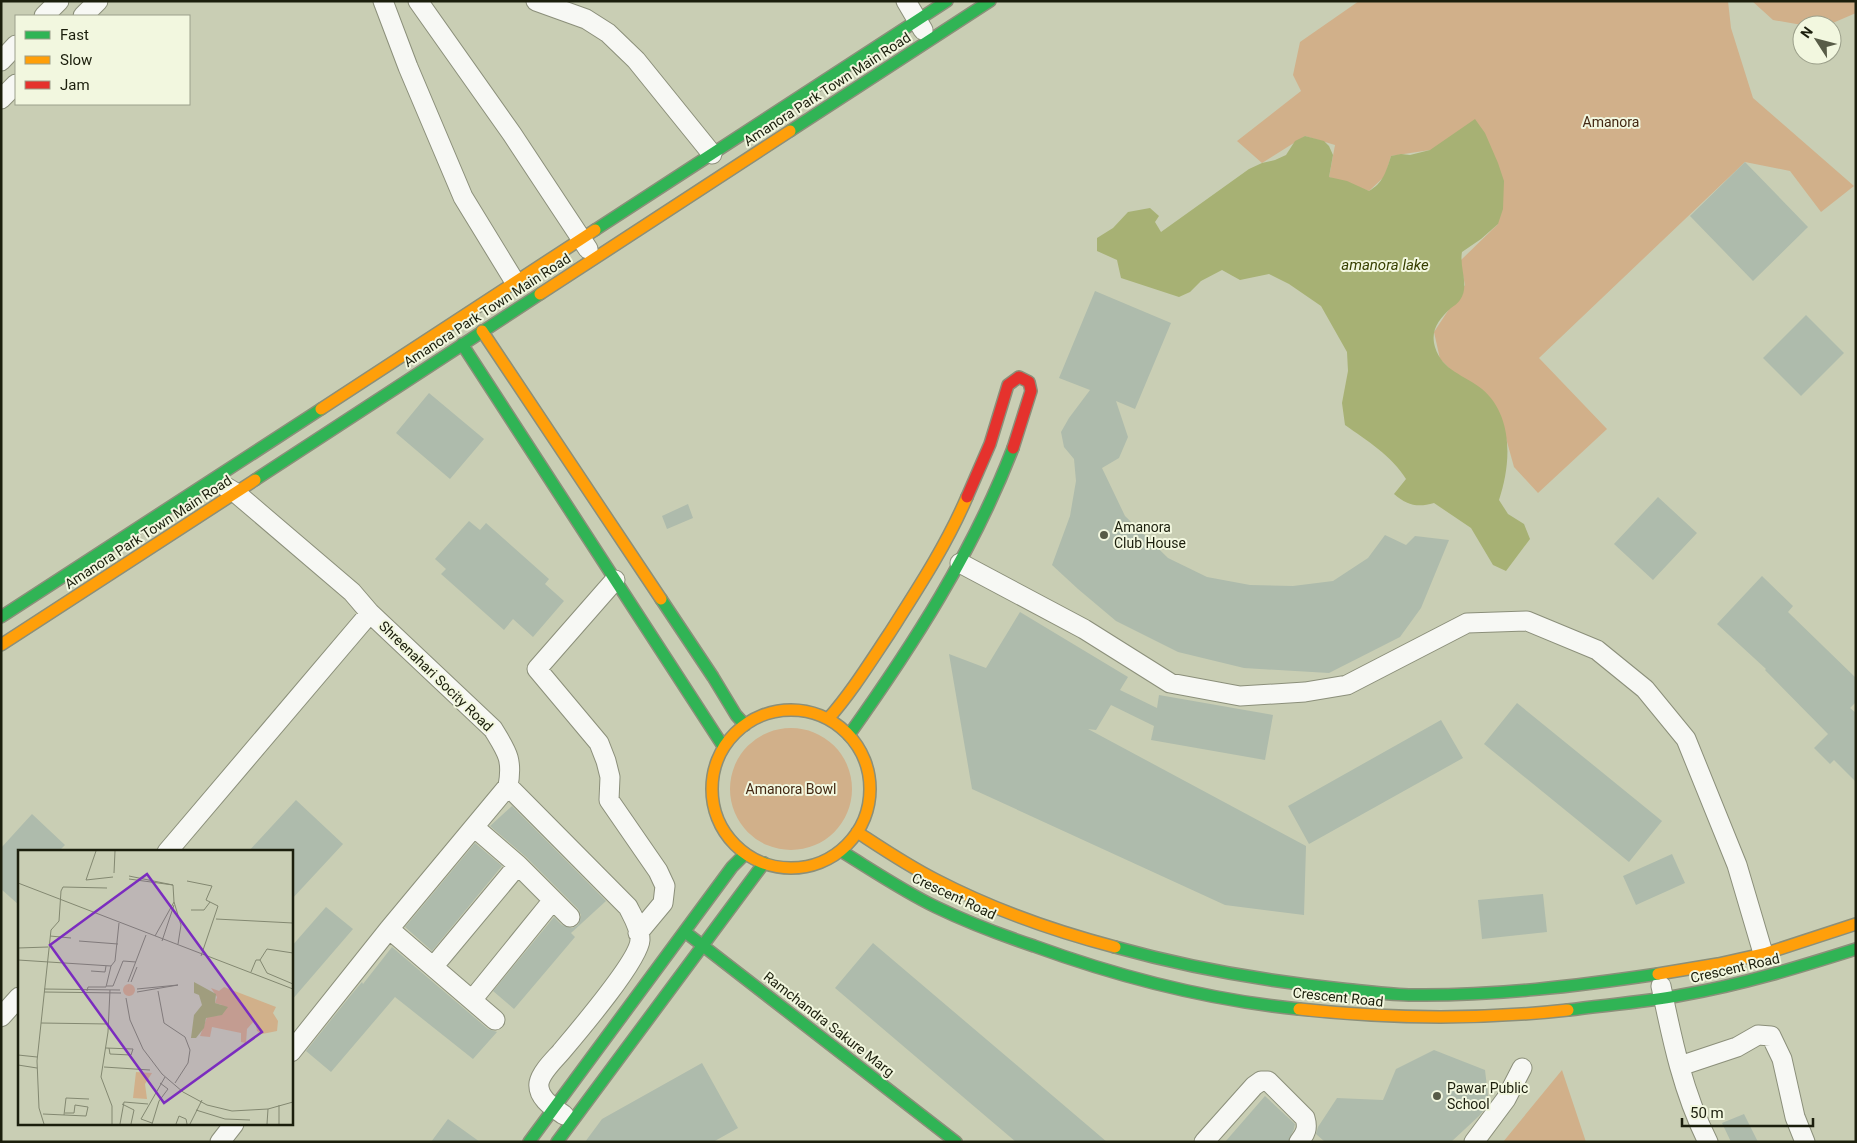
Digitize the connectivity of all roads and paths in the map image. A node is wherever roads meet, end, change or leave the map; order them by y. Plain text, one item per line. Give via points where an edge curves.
1 (58, 1) edge
2 (98, 1) edge
3 (383, 1) edge
4 (418, 1) edge
5 (536, 1) edge
6 (906, 1) edge
7 (947, 1) edge
8 (990, 1) edge
9 (45, 15) edge
10 (84, 15) edge
11 (918, 20) junction
12 (928, 42) junction
13 (15, 46) edge
14 (1, 61) edge
15 (15, 85) edge
16 (1, 99) edge
17 (712, 154) junction
18 (582, 239) junction
19 (594, 259) junction
20 (515, 282) junction
21 (482, 331) junction
22 (462, 344) junction
23 (212, 479) junction
24 (236, 493) junction
25 (960, 563) junction
26 (615, 580) junction
27 (370, 613) junction
28 (1, 617) edge
29 (1, 645) edge
30 (828, 719) junction
31 (744, 725) junction
32 (849, 735) junction
33 (723, 746) junction
34 (508, 786) junction
35 (474, 827) junction
36 (857, 832) junction
37 (169, 850) edge
38 (841, 851) junction
39 (745, 854) junction
40 (764, 863) junction
41 (518, 865) junction
42 (553, 900) junction
43 (570, 917) dead end
44 (1856, 924) edge
45 (389, 929) junction
46 (684, 931) junction
47 (638, 932) junction
48 (702, 946) junction
49 (1856, 949) edge
50 (1763, 953) junction
51 (433, 968) junction
52 (1659, 974) junction
53 (1664, 997) junction
54 (18, 998) edge
55 (472, 1000) junction
56 (600, 1003) junction
57 (1, 1016) edge
58 (620, 1018) junction
59 (495, 1020) dead end
60 (638, 1033) junction
61 (292, 1051) edge
62 (1680, 1066) junction
63 (1522, 1068) dead end
64 (554, 1108) junction
65 (573, 1121) junction
66 (232, 1126) edge
67 (932, 1134) edge
68 (220, 1142) edge
69 (528, 1142) edge
70 (557, 1142) edge
71 (956, 1142) edge
72 (1204, 1142) edge
73 (1299, 1142) edge
74 (1474, 1142) edge
75 (1708, 1142) edge
76 (1805, 1142) edge

1 - 9 street
2 - 10 street
3 - 20 street via 463,197
4 - 18 street
5 - 17 street via 586,19 608,33 636,60
6 - 11 street
7 - 11 main road, Amanora Park Town Main Road
8 - 12 main road, Amanora Park Town Main Road
11 - 12 street
11 - 17 main road, Amanora Park Town Main Road
12 - 19 main road, Amanora Park Town Main Road
13 - 14 street
15 - 16 street
17 - 18 main road, Amanora Park Town Main Road
18 - 19 street
18 - 20 main road, Amanora Park Town Main Road
19 - 21 main road, Amanora Park Town Main Road
20 - 23 main road, Amanora Park Town Main Road
21 - 22 main road, Amanora Park Town Main Road
21 - 31 main road
22 - 24 main road, Amanora Park Town Main Road
22 - 26 main road
23 - 24 street, Shreenahari Socity Road
23 - 28 main road, Amanora Park Town Main Road
24 - 27 street, Shreenahari Socity Road via 352,592
24 - 29 main road, Amanora Park Town Main Road
25 - 30 main road via 1012,452 1031,391 1029,382 1019,377 1008,385 990,444 957,520 919,588 848,698
25 - 32 main road via 939,601
25 - 50 street via 1084,629 1170,684 1240,696 1305,692 1347,685 1467,623 1527,622 1596,650 1645,689 1686,739 1737,865
26 - 33 main road
26 - 47 street via 537,670 600,743 610,777 609,800 665,886 663,903
27 - 34 street, Shreenahari Socity Road via 493,729 506,750 511,769
27 - 37 street
30 - 31 main road via 810,712 786,710 764,715
30 - 32 main road
31 - 33 main road
32 - 36 main road via 859,747 870,776 868,807
33 - 39 main road via 714,771 713,802 724,831
34 - 35 street
34 - 47 street via 628,908
35 - 41 street
35 - 45 street
36 - 38 main road
36 - 52 main road, Crescent Road via 913,868 960,892 1036,922 1150,956 1252,978 1337,989 1466,994
38 - 40 main road via 804,867
38 - 53 main road, Crescent Road via 902,889 950,913 1028,944 1144,979 1264,1004 1407,1018 1477,1018
39 - 40 main road
39 - 46 main road
40 - 48 main road
41 - 42 street
41 - 51 street
42 - 43 street
42 - 55 street
44 - 50 main road, Crescent Road
45 - 51 street
45 - 61 street
46 - 48 main road, Ramchandra Sakure Marg
46 - 58 main road
47 - 56 street via 640,940 633,959
48 - 60 main road
48 - 67 main road, Ramchandra Sakure Marg
49 - 53 main road, Crescent Road via 1798,968
50 - 52 main road, Crescent Road
51 - 55 street
52 - 53 street
53 - 62 street
54 - 57 street
55 - 59 street
56 - 58 street
56 - 64 street via 544,1073 539,1084 540,1092
58 - 60 street
58 - 64 main road
60 - 65 main road
62 - 75 street via 1696,1118
62 - 76 street via 1737,1047 1758,1035 1771,1036 1782,1059 1795,1117
63 - 74 street via 1506,1099
64 - 65 street
64 - 69 main road
65 - 70 main road
66 - 68 street
67 - 71 main road, Ramchandra Sakure Marg
72 - 73 street via 1254,1086 1268,1081 1305,1118 1307,1126

